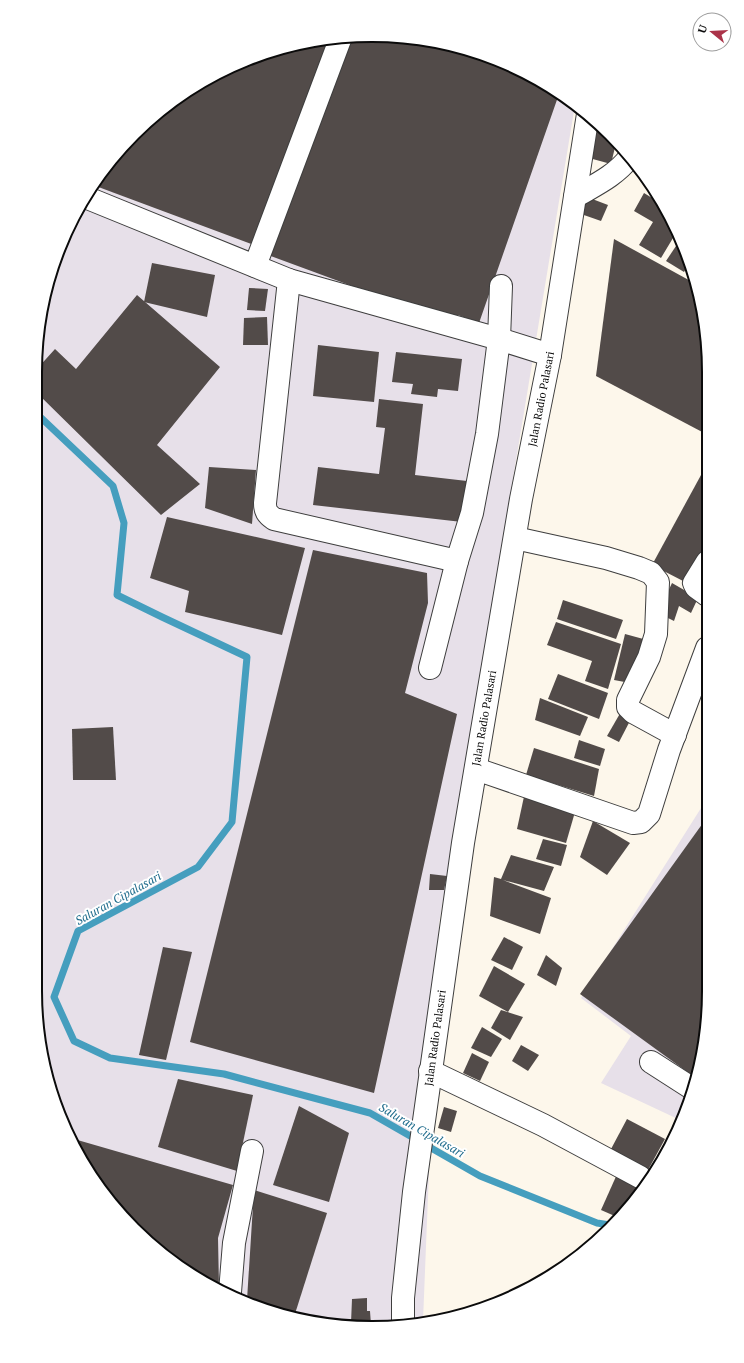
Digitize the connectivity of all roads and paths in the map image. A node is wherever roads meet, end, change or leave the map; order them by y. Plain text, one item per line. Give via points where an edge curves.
1 (339, 44) edge
2 (587, 121) edge
3 (626, 161) edge
4 (575, 197) junction
5 (91, 199) edge
6 (255, 266) junction
7 (289, 280) junction
8 (500, 286) dead end
9 (499, 339) junction
10 (550, 355) junction
11 (515, 538) junction
12 (457, 561) junction
13 (702, 570) edge
14 (702, 591) edge
15 (702, 662) edge
16 (430, 668) dead end
17 (675, 735) junction
18 (476, 769) junction
19 (651, 1062) dead end
20 (430, 1070) junction
21 (688, 1086) edge
22 (252, 1151) dead end
23 (640, 1177) dead end
24 (230, 1289) edge
25 (403, 1319) edge

1 - 6 street
2 - 4 street, Jalan Radio Palasari
3 - 4 street via 606,179
4 - 10 street, Jalan Radio Palasari
5 - 6 street
6 - 7 street
7 - 9 street
7 - 12 street via 265,503 267,515 274,519
8 - 9 street
9 - 10 street
9 - 12 street via 487,434 472,513
10 - 11 street, Jalan Radio Palasari
11 - 17 street via 606,558 651,573 658,582 656,634 649,657 627,704 633,712
11 - 18 street, Jalan Radio Palasari
12 - 16 street
13 - 14 street via 694,583
15 - 17 street
17 - 18 street via 648,814 645,820 637,824
18 - 20 street, Jalan Radio Palasari
19 - 21 street
20 - 23 street via 543,1125
20 - 25 street, Jalan Radio Palasari via 414,1192
22 - 24 street via 234,1243

